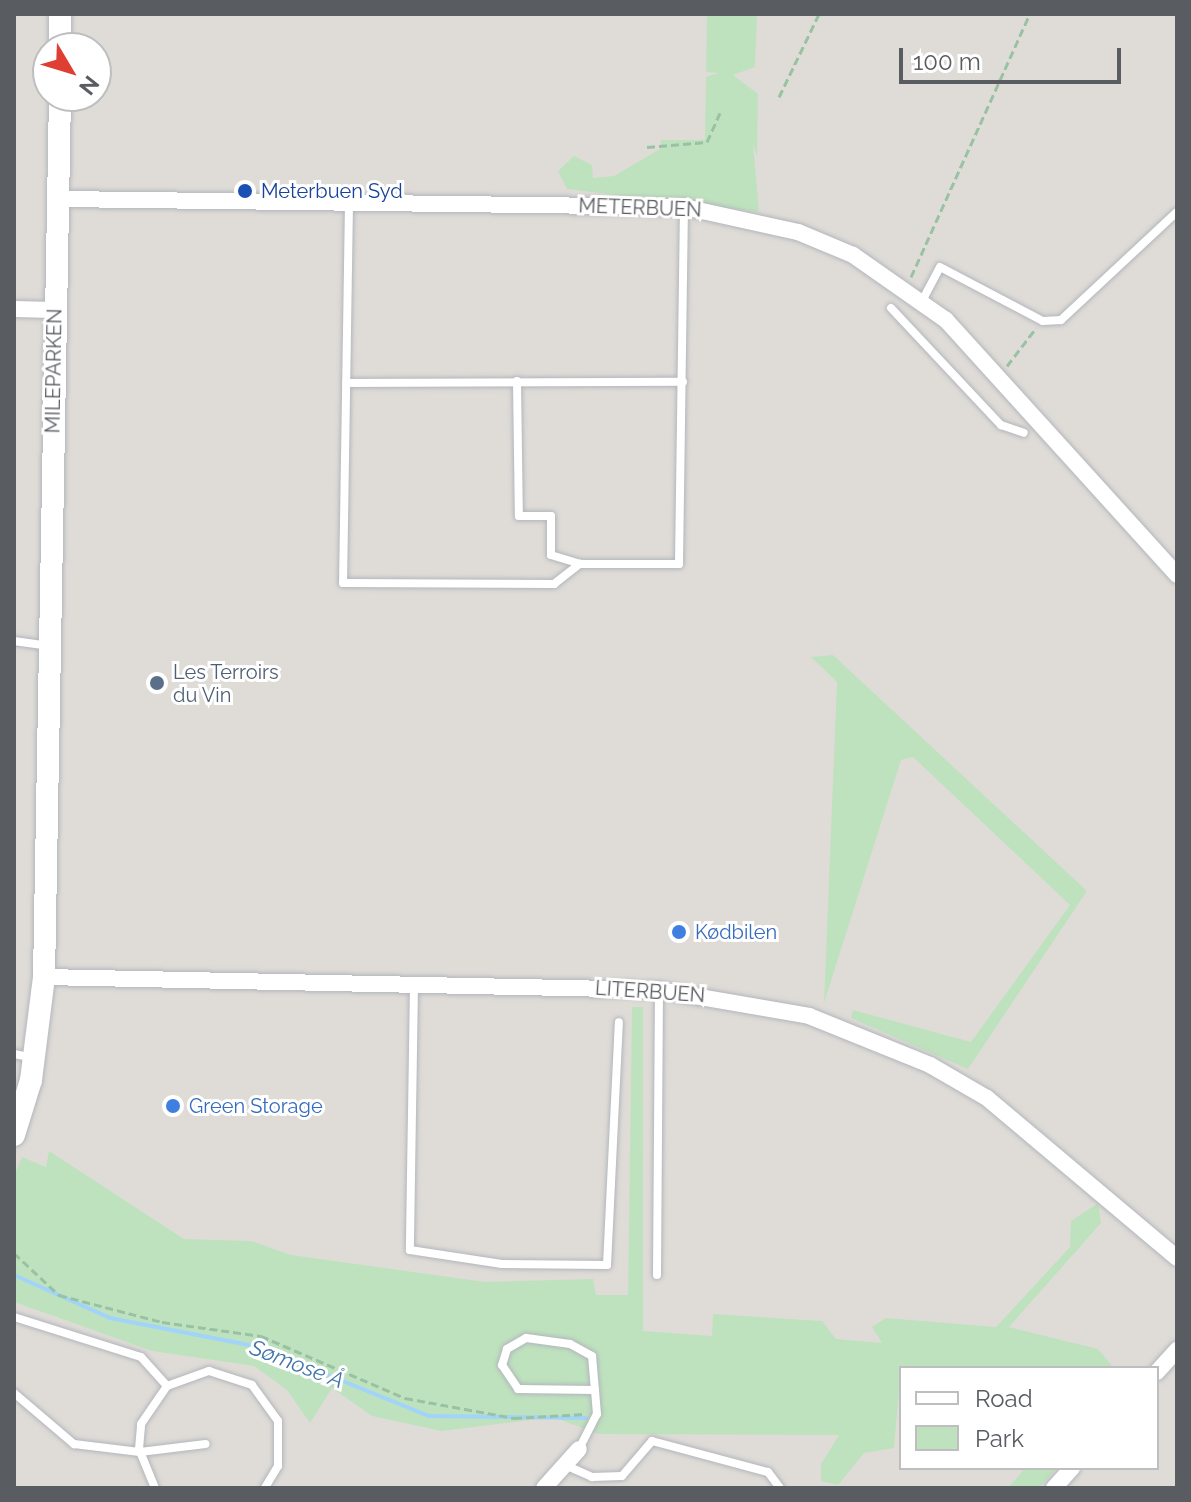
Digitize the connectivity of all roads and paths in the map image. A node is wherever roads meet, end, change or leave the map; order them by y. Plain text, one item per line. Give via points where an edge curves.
1 (819, 14) edge
2 (1030, 14) edge
3 (779, 97) dead end
4 (60, 112) edge
5 (720, 113) dead end
6 (647, 147) dead end
7 (59, 199) junction
8 (349, 203) junction
9 (684, 207) junction
10 (1177, 212) edge
11 (905, 287) junction
12 (922, 301) junction
13 (891, 308) dead end
14 (14, 309) edge
15 (55, 310) junction
16 (1039, 320) junction
17 (998, 374) junction
18 (517, 381) junction
19 (683, 382) junction
20 (346, 383) junction
21 (1024, 433) dead end
22 (580, 564) junction
23 (1177, 575) edge
24 (14, 641) edge
25 (48, 646) junction
26 (44, 977) junction
27 (414, 985) junction
28 (659, 990) junction
29 (619, 1022) dead end
30 (24, 1056) edge
31 (14, 1135) edge
32 (14, 1253) edge
33 (1177, 1258) edge
34 (657, 1275) dead end
35 (14, 1317) edge
36 (1177, 1350) edge
37 (1159, 1370) edge
38 (167, 1386) junction
39 (595, 1390) junction
40 (14, 1393) edge
41 (597, 1414) junction
42 (206, 1444) dead end
43 (579, 1449) joint
44 (140, 1452) junction
45 (565, 1465) junction
46 (1070, 1470) edge
47 (266, 1487) edge
48 (155, 1488) edge
49 (544, 1488) edge
50 (780, 1488) edge
51 (1054, 1488) edge

1 - 3 path
2 - 11 path
4 - 7 street, MILEPARKEN
5 - 6 path via 707,142
7 - 8 street, METERBUEN
7 - 15 street, MILEPARKEN
8 - 9 street, METERBUEN
8 - 20 lane
9 - 11 street, METERBUEN via 798,232
9 - 19 lane
10 - 16 lane via 1061,320
11 - 12 street, METERBUEN
12 - 16 lane via 940,267
12 - 17 street, METERBUEN
13 - 21 lane via 1001,425
14 - 15 street
15 - 25 street, MILEPARKEN
16 - 17 path via 1030,342
17 - 23 street, METERBUEN
18 - 19 lane
18 - 20 lane
18 - 22 lane via 519,516 551,516 551,555
19 - 22 lane via 679,564
20 - 22 lane via 343,583 554,584
24 - 25 lane
25 - 26 street, MILEPARKEN
26 - 27 street, LITERBUEN
26 - 30 street, MILEPARKEN
27 - 28 street, LITERBUEN
27 - 29 lane via 410,1250 502,1264 607,1265
28 - 33 street, LITERBUEN via 809,1016 930,1065 1032,1130
28 - 34 lane
30 - 31 street, MILEPARKEN
32 - 41 path via 59,1295 162,1322 261,1336 405,1398 514,1418
35 - 38 lane via 141,1357
36 - 37 street
38 - 44 lane via 141,1424
38 - 47 lane via 209,1371 260,1393 278,1421 281,1444
39 - 39 lane via 518,1389 502,1365 507,1349 526,1338 570,1344 592,1356
39 - 41 lane
40 - 44 lane via 74,1444
41 - 43 lane
42 - 44 lane
43 - 45 street
44 - 48 lane
45 - 49 street
45 - 50 lane via 592,1477 622,1476 652,1441 768,1472
46 - 51 street

